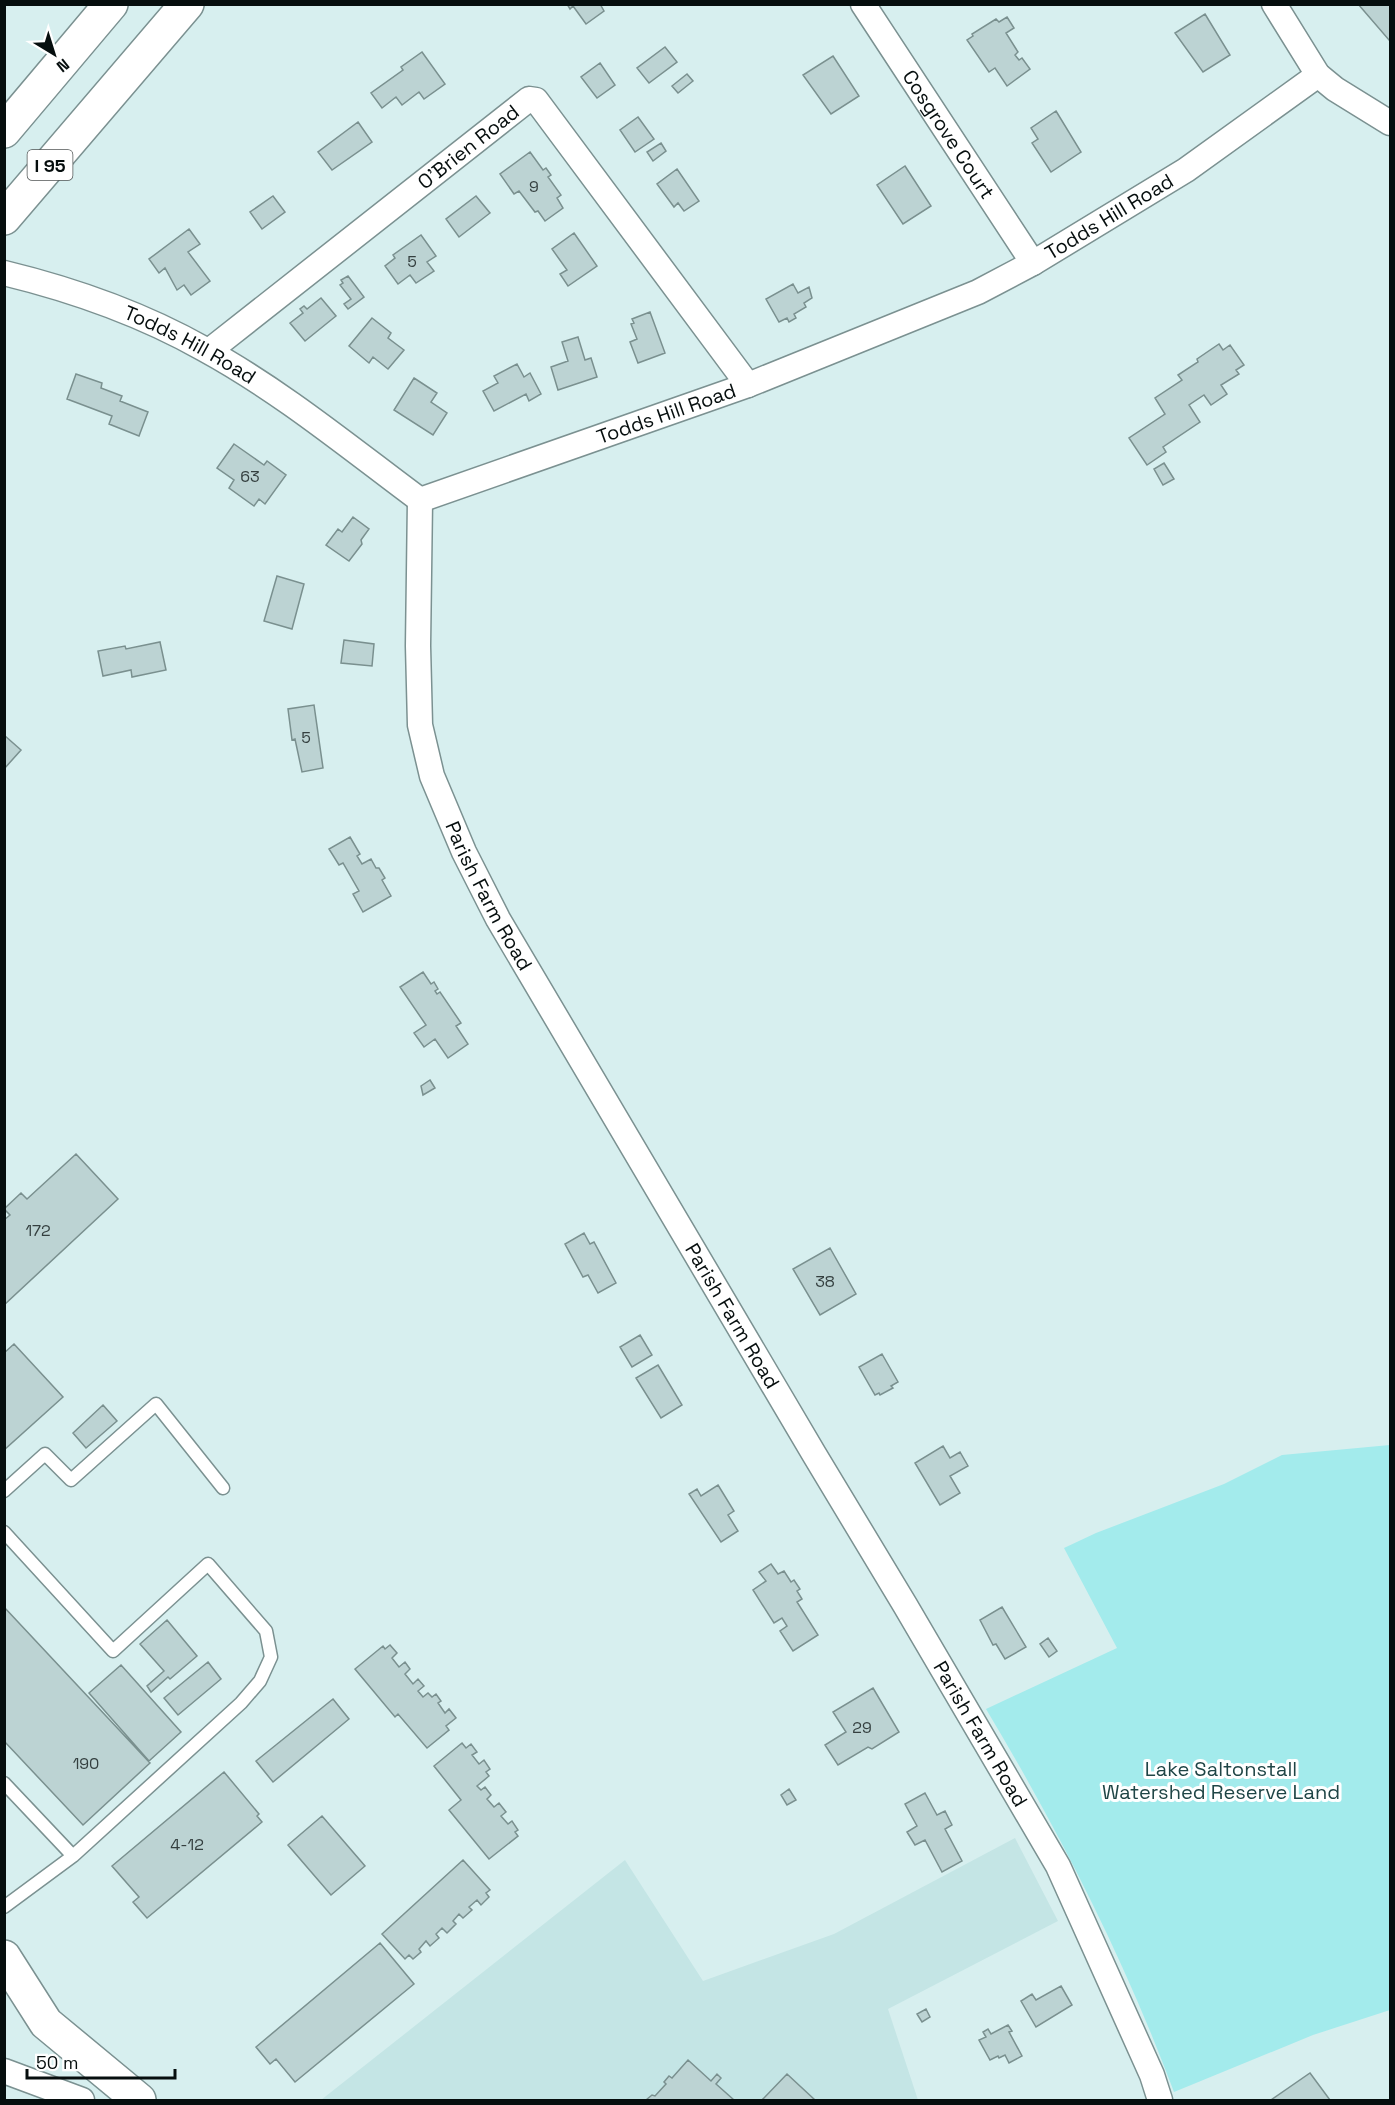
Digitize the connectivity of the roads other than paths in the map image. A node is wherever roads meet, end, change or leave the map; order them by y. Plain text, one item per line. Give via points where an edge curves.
1 (101, 4) edge
2 (111, 4) edge
3 (187, 4) edge
4 (863, 4) edge
5 (1274, 4) edge
6 (1318, 75) junction
7 (4, 108) edge
8 (96, 111) junction
9 (1390, 123) edge
10 (4, 131) edge
11 (4, 218) edge
12 (4, 229) edge
13 (1033, 263) junction
14 (4, 273) edge
15 (209, 351) junction
16 (748, 385) junction
17 (420, 500) junction
18 (223, 1488) dead end
19 (4, 1491) edge
20 (4, 1532) edge
21 (4, 1783) edge
22 (73, 1856) junction
23 (4, 1907) edge
24 (4, 1957) edge
25 (4, 2071) edge
26 (82, 2100) edge
27 (140, 2100) edge
28 (1160, 2100) edge

1 - 7 main road
2 - 10 main road
3 - 8 main road, I 95
4 - 13 street, Cosgrove Court
5 - 6 street
6 - 9 street
6 - 13 street, Todds Hill Road via 1186,170
8 - 11 main road, I 95
8 - 12 main road
13 - 16 street, Todds Hill Road via 978,292
14 - 15 street, Todds Hill Road via 118,309
15 - 16 street, O'Brien Road via 529,99 536,100
15 - 17 street, Todds Hill Road via 291,403
16 - 17 street, Todds Hill Road
17 - 28 street, Parish Farm Road via 420,725 432,776 464,852 498,919 1058,1866
18 - 19 lane via 156,1404 71,1480 45,1454
20 - 22 lane via 113,1651 208,1564 266,1631 271,1657 260,1681 241,1703
21 - 22 lane
22 - 23 lane
24 - 27 main road via 46,2023
25 - 26 street

